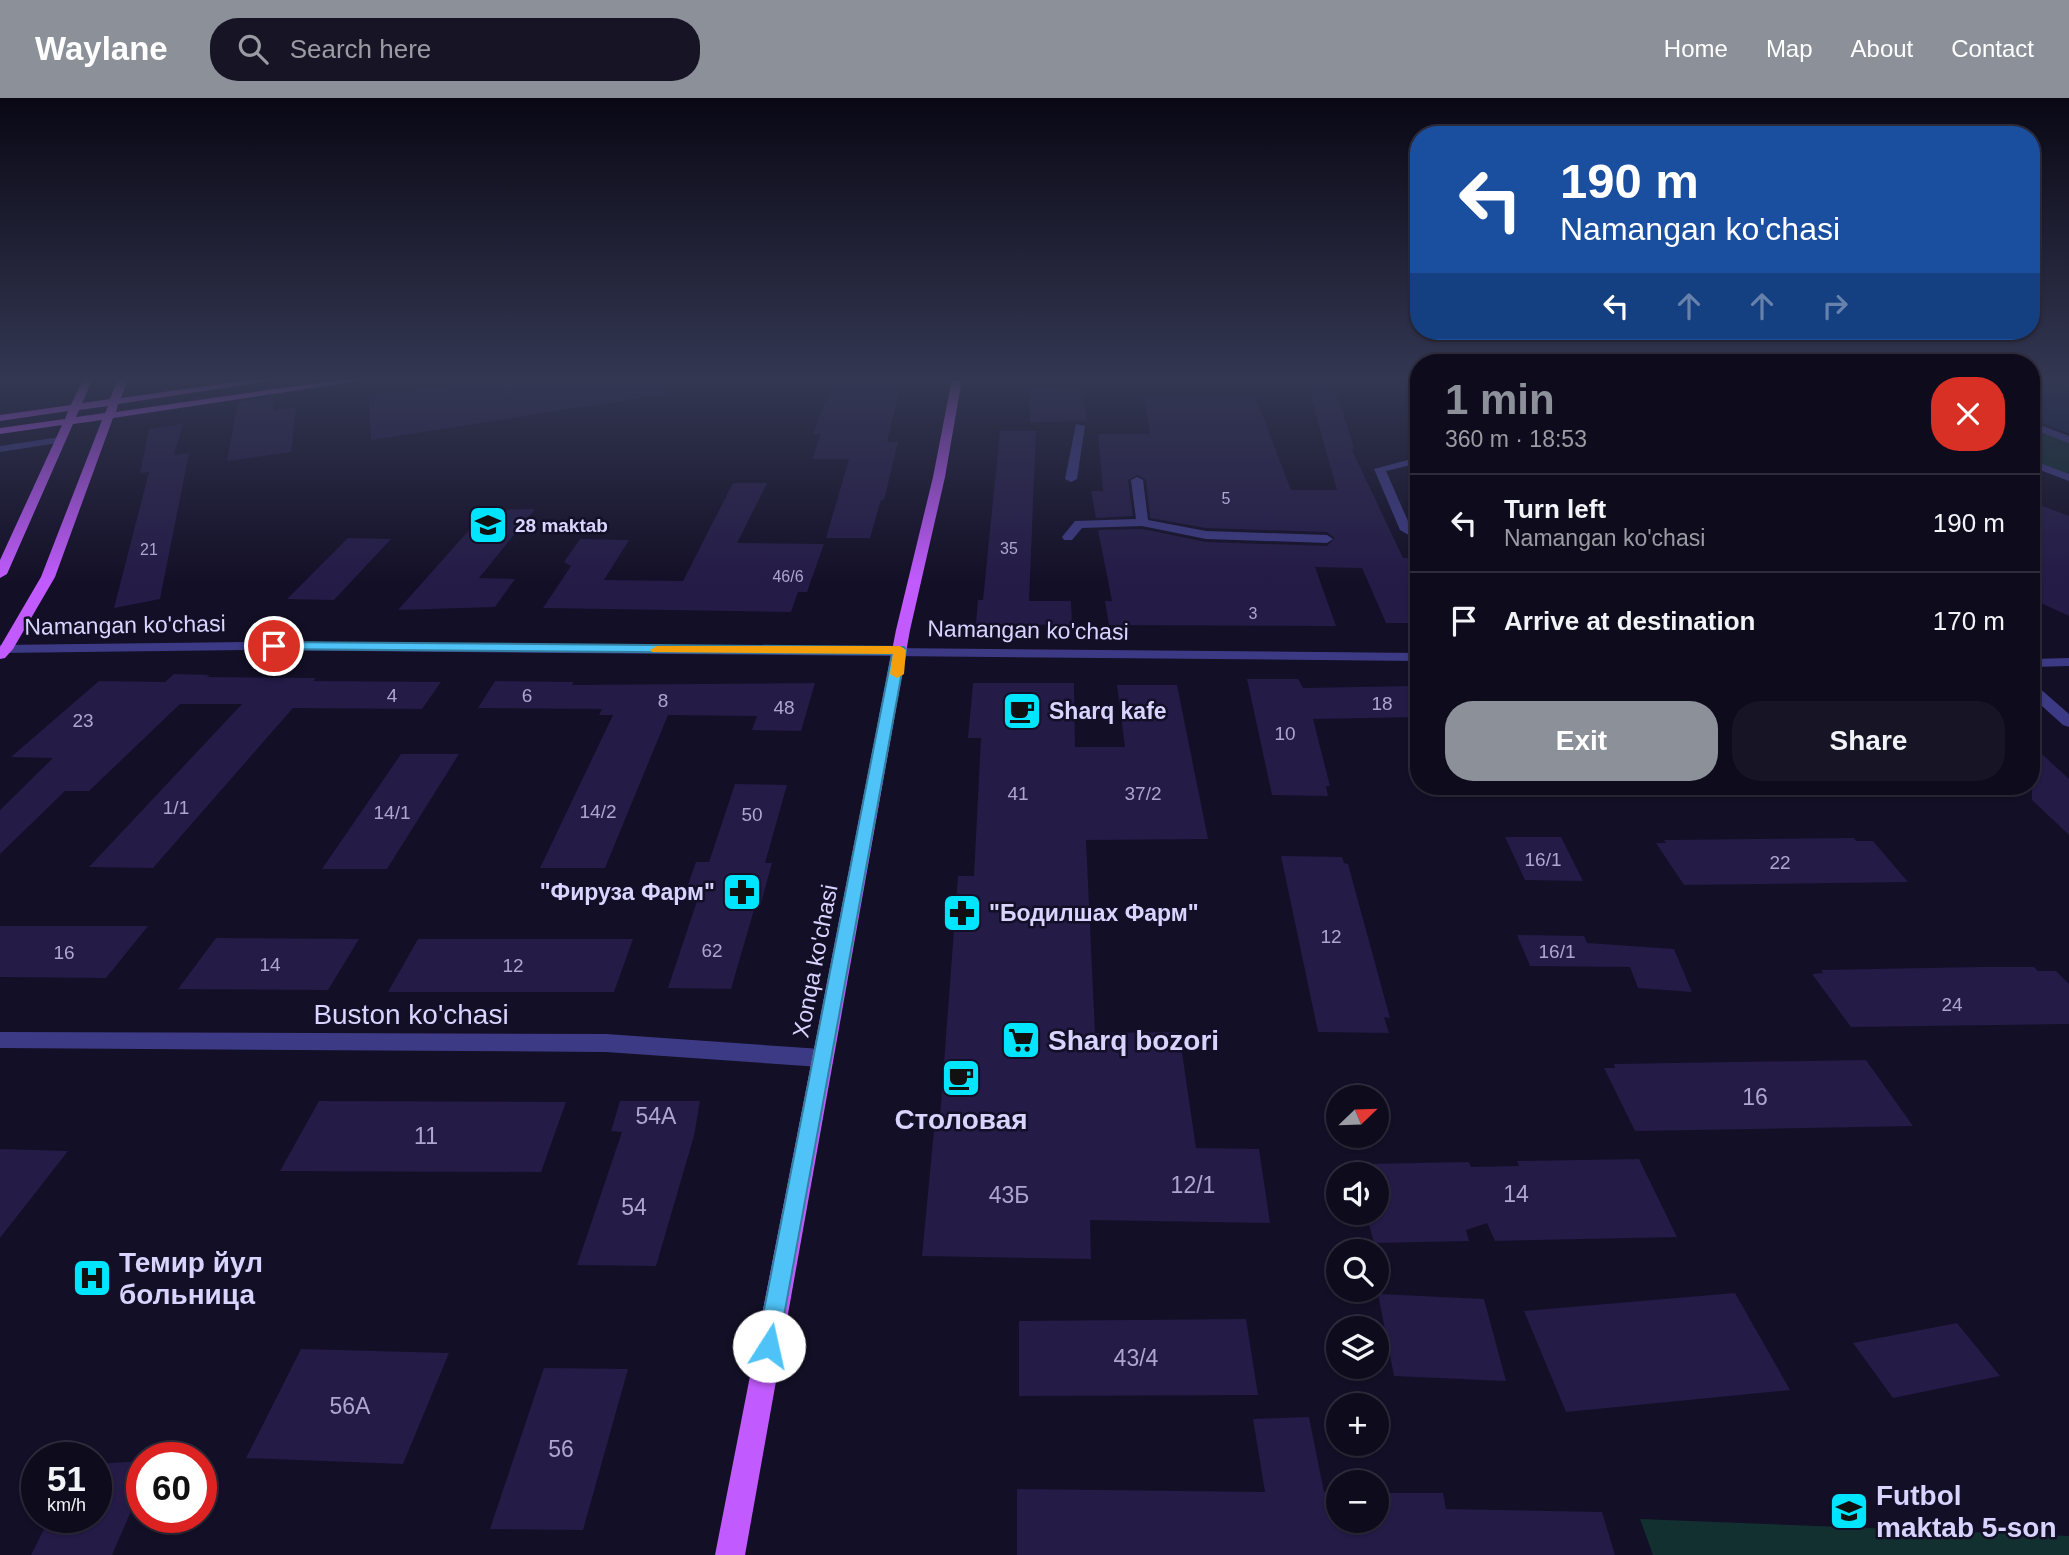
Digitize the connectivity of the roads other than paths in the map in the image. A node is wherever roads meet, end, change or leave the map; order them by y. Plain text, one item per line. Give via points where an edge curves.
1 (57, 447) edge
2 (99, 447) edge
3 (945, 447) edge
4 (1076, 447) edge
5 (1410, 462) edge
6 (2040, 466) edge
7 (2069, 478) edge
8 (1071, 479) dead end
9 (1137, 480) dead end
10 (1142, 522) junction
11 (1410, 532) edge
12 (1068, 537) dead end
13 (1327, 539) dead end
14 (0, 574) edge
15 (900, 650) junction
16 (2, 651) edge
17 (1410, 657) edge
18 (2069, 662) edge
19 (2040, 663) edge
20 (2040, 696) edge
21 (2069, 722) edge
22 (0, 1040) edge
23 (821, 1058) junction
24 (730, 1555) edge

1 - 14 main road
2 - 16 main road via 48,578
3 - 15 main road, Xonqa ko'chasi
4 - 8 street
5 - 11 street via 1380,469
6 - 7 street
9 - 10 street
10 - 12 street via 1079,524
10 - 13 street via 1206,536
15 - 16 street, Namangan ko'chasi via 260,646
15 - 17 street, Namangan ko'chasi
15 - 23 main road, Xonqa ko'chasi
18 - 19 street
20 - 21 street
22 - 23 street, Buston ko'chasi via 606,1043
23 - 24 main road, Xonqa ko'chasi

